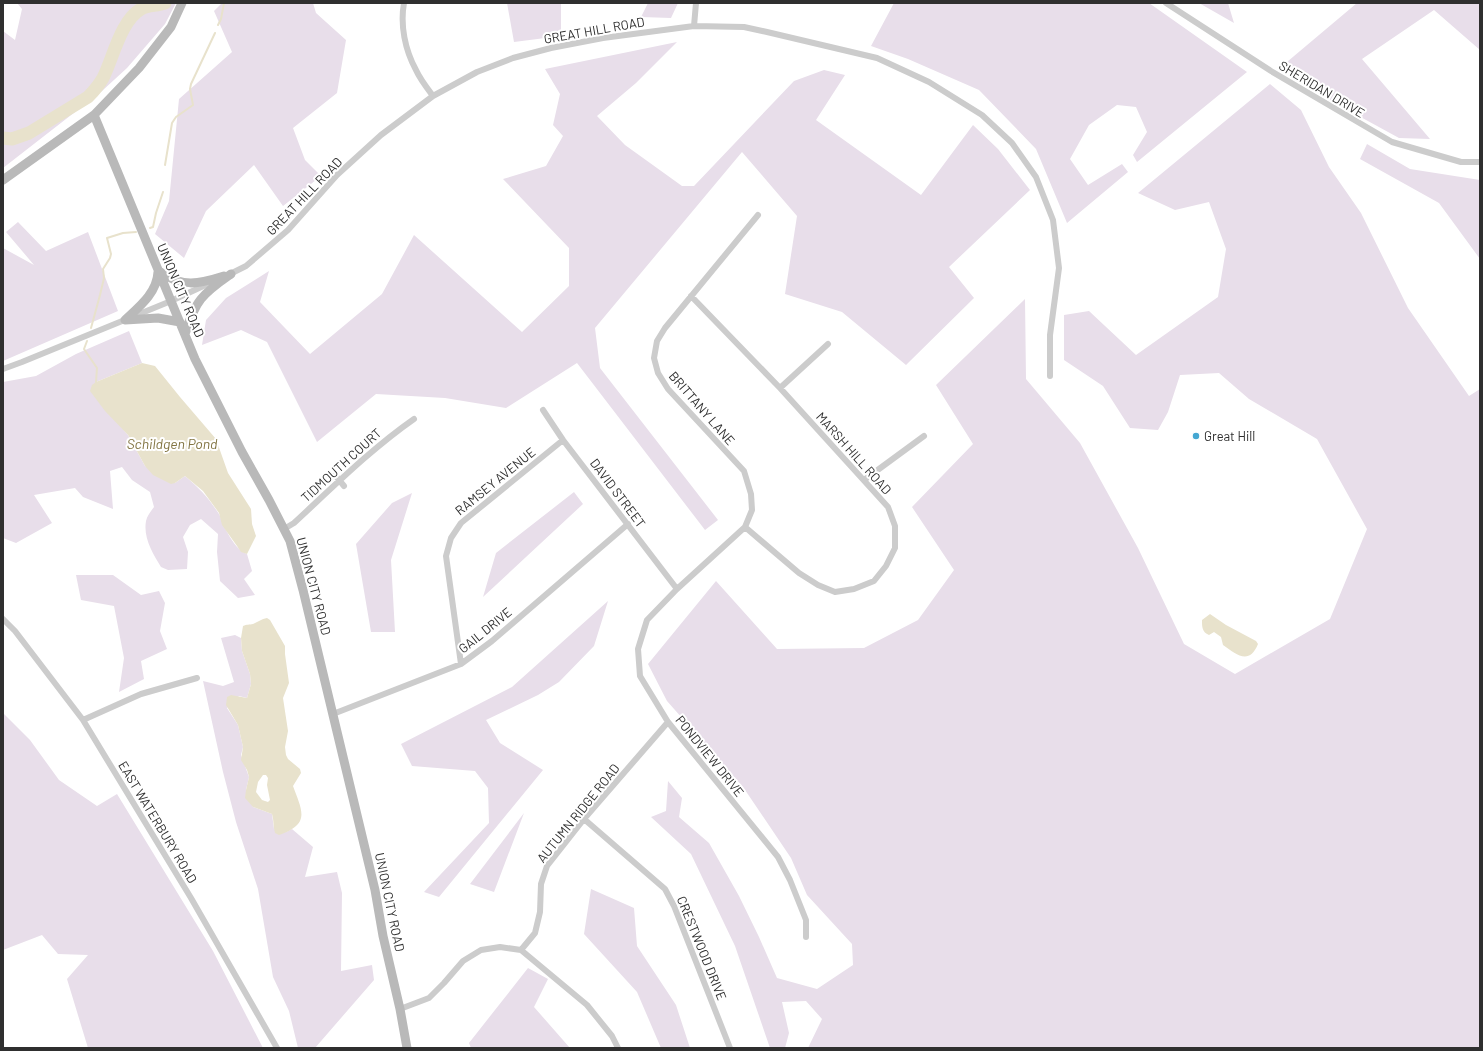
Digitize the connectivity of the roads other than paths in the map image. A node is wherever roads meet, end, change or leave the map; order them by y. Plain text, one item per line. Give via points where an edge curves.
1 (182, 3) edge
2 (404, 3) edge
3 (696, 3) edge
4 (1166, 3) edge
5 (694, 26) junction
6 (433, 96) junction
7 (94, 115) junction
8 (1480, 162) edge
9 (3, 180) edge
10 (758, 215) dead end
11 (158, 271) junction
12 (231, 274) junction
13 (692, 296) junction
14 (171, 301) junction
15 (125, 320) junction
16 (180, 322) junction
17 (185, 334) junction
18 (828, 344) dead end
19 (3, 369) edge
20 (1050, 376) dead end
21 (780, 388) junction
22 (543, 410) dead end
23 (414, 418) dead end
24 (924, 436) dead end
25 (563, 440) junction
26 (337, 477) junction
27 (864, 480) junction
28 (344, 486) dead end
29 (628, 524) junction
30 (745, 527) junction
31 (284, 529) junction
32 (677, 589) junction
33 (3, 619) edge
34 (461, 664) junction
35 (197, 678) dead end
36 (333, 714) junction
37 (83, 720) junction
38 (668, 722) junction
39 (584, 819) junction
40 (806, 938) dead end
41 (521, 950) junction
42 (400, 1009) junction
43 (277, 1048) edge
44 (407, 1048) edge
45 (618, 1048) edge
46 (730, 1048) edge

1 - 7 main road via 171,27 144,62
2 - 6 street via 404,38 415,70
3 - 5 street
4 - 8 street, SHERIDAN DRIVE via 1271,71 1392,142 1461,162
5 - 6 street, GREAT HILL ROAD via 603,38 530,53 477,72
5 - 20 street, GREAT HILL ROAD via 744,27 877,58 929,82 982,115 1002,134 1036,177 1053,220 1059,268 1050,336
6 - 12 street, GREAT HILL ROAD via 381,135 337,175 288,230 246,266
7 - 9 main road
7 - 11 main road, UNION CITY ROAD
10 - 13 street, BRITTANY LANE
11 - 12 main road via 170,280 195,283
11 - 14 main road, UNION CITY ROAD
11 - 15 main road via 154,290
12 - 14 street, GREAT HILL ROAD
12 - 17 main road via 201,299
13 - 21 street, MARSH HILL ROAD
13 - 30 street, BRITTANY LANE via 656,341 654,358 658,373 668,389 744,471 751,494 752,510
14 - 15 street, GREAT HILL ROAD
14 - 16 main road, UNION CITY ROAD
15 - 16 main road via 158,318
15 - 19 street, GREAT HILL ROAD
16 - 17 main road, UNION CITY ROAD
17 - 31 main road, UNION CITY ROAD via 213,396
18 - 21 street
21 - 27 street, MARSH HILL ROAD
22 - 25 street, DAVID STREET
23 - 26 street, TIDMOUTH COURT
24 - 27 street
25 - 29 street, DAVID STREET
25 - 34 street, RAMSEY AVENUE via 461,522 451,538 446,556
26 - 28 street
26 - 31 street, TIDMOUTH COURT via 294,523
27 - 30 street, MARSH HILL ROAD via 888,507 894,526 894,548 886,566 874,581 854,589 835,592 818,585 799,573
29 - 32 street, DAVID STREET
29 - 34 street, GAIL DRIVE via 492,641
30 - 32 street, BRITTANY LANE
31 - 36 main road, UNION CITY ROAD via 290,541 303,590
32 - 38 street, PONDVIEW DRIVE via 647,620 638,649 640,676
33 - 37 street, EAST WATERBURY ROAD
34 - 36 street, GAIL DRIVE
35 - 37 street via 141,694
36 - 42 main road, UNION CITY ROAD
37 - 43 street, EAST WATERBURY ROAD via 191,898
38 - 39 street, AUTUMN RIDGE ROAD
38 - 40 street, PONDVIEW DRIVE via 778,857 806,920
39 - 41 street, AUTUMN RIDGE ROAD via 547,866 541,884 540,912 535,934
39 - 46 street, CRESTWOOD DRIVE via 665,889
41 - 42 street via 500,947 481,950 463,961 429,998
41 - 45 street via 587,1005 612,1036
42 - 44 main road, UNION CITY ROAD

